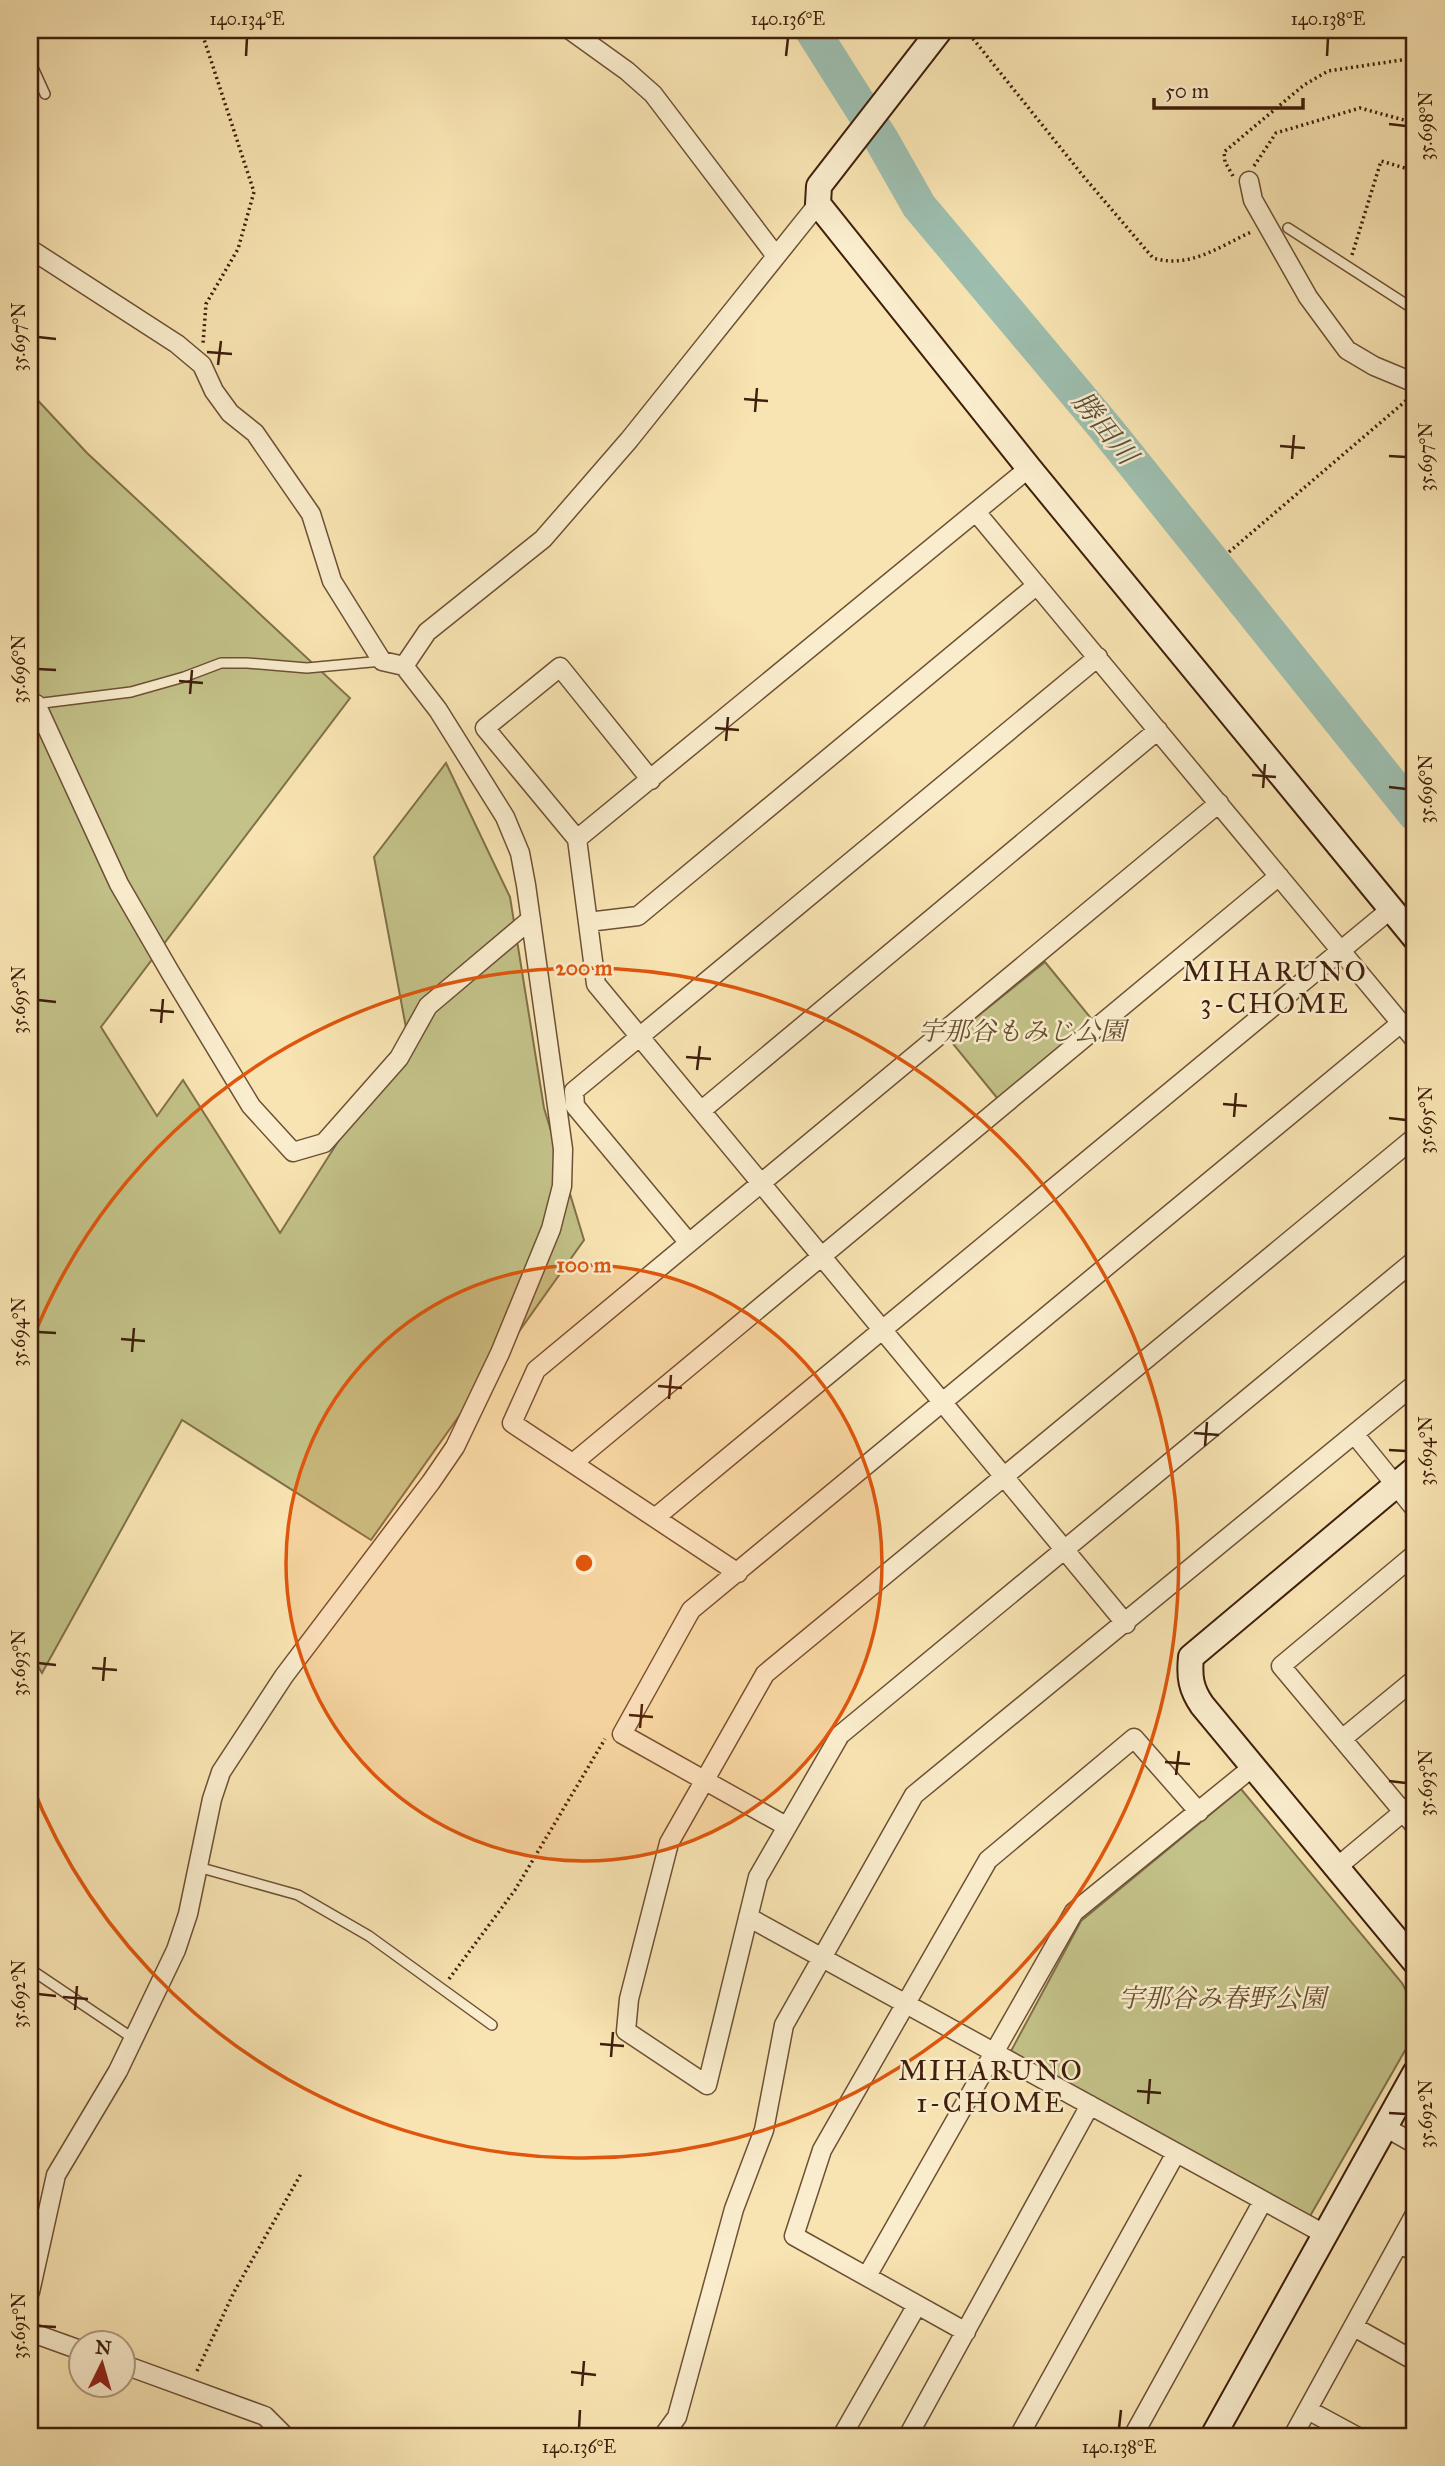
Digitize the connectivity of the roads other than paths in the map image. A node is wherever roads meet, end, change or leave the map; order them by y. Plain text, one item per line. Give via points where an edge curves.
1 (570, 30) edge
2 (940, 30) edge
3 (30, 61) edge
4 (44, 94) dead end
5 (1251, 188) road end
6 (818, 204) junction
7 (1268, 225) junction
8 (1287, 228) joint
9 (30, 248) edge
10 (776, 256) junction
11 (1415, 310) edge
12 (1415, 383) edge
13 (1028, 468) junction
14 (976, 512) junction
15 (1037, 584) junction
16 (1098, 657) junction
17 (382, 662) junction
18 (404, 666) junction
19 (33, 704) edge
20 (1158, 730) junction
21 (651, 780) junction
22 (1219, 803) junction
23 (577, 839) junction
24 (1279, 877) junction
25 (1391, 909) junction
26 (531, 919) junction
27 (588, 922) junction
28 (1415, 938) edge
29 (1341, 951) junction
30 (1401, 1023) junction
31 (640, 1036) junction
32 (1415, 1040) edge
33 (702, 1110) junction
34 (1415, 1137) edge
35 (762, 1183) junction
36 (689, 1243) junction
37 (822, 1256) junction
38 (1415, 1260) edge
39 (884, 1329) junction
40 (1415, 1384) edge
41 (944, 1402) junction
42 (1355, 1435) junction
43 (573, 1463) junction
44 (1415, 1469) edge
45 (1005, 1476) junction
46 (1395, 1486) junction
47 (1415, 1510) edge
48 (656, 1517) junction
49 (1066, 1550) junction
50 (1415, 1554) edge
51 (738, 1573) junction
52 (1126, 1624) junction
53 (1415, 1679) edge
54 (1342, 1739) junction
55 (1254, 1766) junction
56 (704, 1780) junction
57 (1409, 1807) edge
58 (1199, 1812) junction
59 (786, 1826) junction
60 (1415, 1826) edge
61 (198, 1867) junction
62 (1336, 1868) junction
63 (748, 1917) junction
64 (823, 1957) junction
65 (1415, 1962) edge
66 (30, 1969) edge
67 (906, 2004) junction
68 (492, 2025) dead end
69 (134, 2039) junction
70 (994, 2054) junction
71 (1415, 2073) edge
72 (1090, 2105) junction
73 (1385, 2127) junction
74 (1415, 2144) edge
75 (1176, 2153) junction
76 (1263, 2201) junction
77 (1415, 2214) edge
78 (1325, 2235) junction
79 (1407, 2248) edge
80 (867, 2276) junction
81 (30, 2292) edge
82 (917, 2305) junction
83 (1354, 2327) junction
84 (30, 2332) edge
85 (966, 2332) junction
86 (66, 2345) edge
87 (1415, 2361) edge
88 (136, 2369) edge
89 (1308, 2410) junction
90 (285, 2436) edge
91 (663, 2436) edge
92 (842, 2436) edge
93 (908, 2436) edge
94 (1019, 2436) edge
95 (1133, 2436) edge
96 (1213, 2436) edge
97 (1293, 2436) edge
98 (1356, 2436) edge

1 - 10 street via 653,94
2 - 6 street via 819,186
3 - 4 lane
5 - 7 street
6 - 10 street
6 - 13 street
7 - 8 street
7 - 12 street via 1308,297 1347,350
8 - 11 lane
9 - 17 street via 202,365 214,391 255,433 311,514 332,580
10 - 18 street via 543,539 426,632
13 - 14 street
13 - 25 street
14 - 15 street
14 - 21 street
15 - 16 street
15 - 27 street via 638,916
16 - 20 street
16 - 31 street
17 - 18 street
17 - 19 lane via 307,668 221,663 131,692
18 - 26 street via 438,710 505,817 520,853
19 - 26 street via 119,884 170,972 251,1106 293,1152 324,1143 399,1058 428,1006
20 - 22 street
20 - 33 street
21 - 23 street
21 - 23 street via 560,667 485,728
22 - 24 street
22 - 35 street
23 - 27 street
24 - 29 street
24 - 37 street
25 - 28 street
25 - 29 street
26 - 61 street via 563,1149 562,1186 551,1229 455,1447 284,1676 221,1772
27 - 31 street via 596,984
29 - 30 street
29 - 39 street
30 - 32 street
30 - 41 street
31 - 33 street
31 - 36 street via 574,1091 575,1106
33 - 35 street
34 - 45 street
35 - 36 street
35 - 37 street
36 - 43 street via 536,1370 512,1423
37 - 39 street
37 - 43 street
38 - 49 street
39 - 41 street
39 - 48 street
40 - 42 street
41 - 45 street
41 - 51 street
42 - 46 street
42 - 52 street
43 - 48 street
44 - 46 street
45 - 49 street
45 - 56 street via 765,1674
46 - 47 street
46 - 55 street via 1191,1657 1192,1692
48 - 51 street
49 - 52 street
49 - 59 street via 840,1735
50 - 54 street via 1281,1666
51 - 56 street via 691,1611 622,1734
52 - 64 street via 914,1795
53 - 54 street
54 - 57 street
55 - 58 street
55 - 62 street
56 - 59 street
56 - 63 street via 669,1843 629,1999 626,2031 707,2085
57 - 60 street
57 - 62 street
58 - 67 street via 1134,1738 988,1860
58 - 70 street via 1074,1912
59 - 63 street via 758,1877
61 - 68 lane via 298,1895 369,1936
61 - 69 street via 176,1950
62 - 65 street
63 - 64 street
64 - 67 street
64 - 91 street via 785,2025 764,2130 734,2209 677,2417
66 - 69 lane
67 - 70 street
67 - 80 street via 822,2150 794,2236
69 - 81 street via 56,2175
70 - 72 street
70 - 80 street
71 - 73 street
72 - 75 street
72 - 85 street
73 - 74 street
73 - 78 street
75 - 76 street
75 - 94 street
76 - 78 street
76 - 95 street
77 - 79 street
78 - 96 street
79 - 83 street
80 - 82 street
82 - 85 street
82 - 92 street
83 - 87 street
83 - 89 street
84 - 86 street
85 - 93 street
88 - 90 street via 265,2416
89 - 97 street
89 - 98 street

